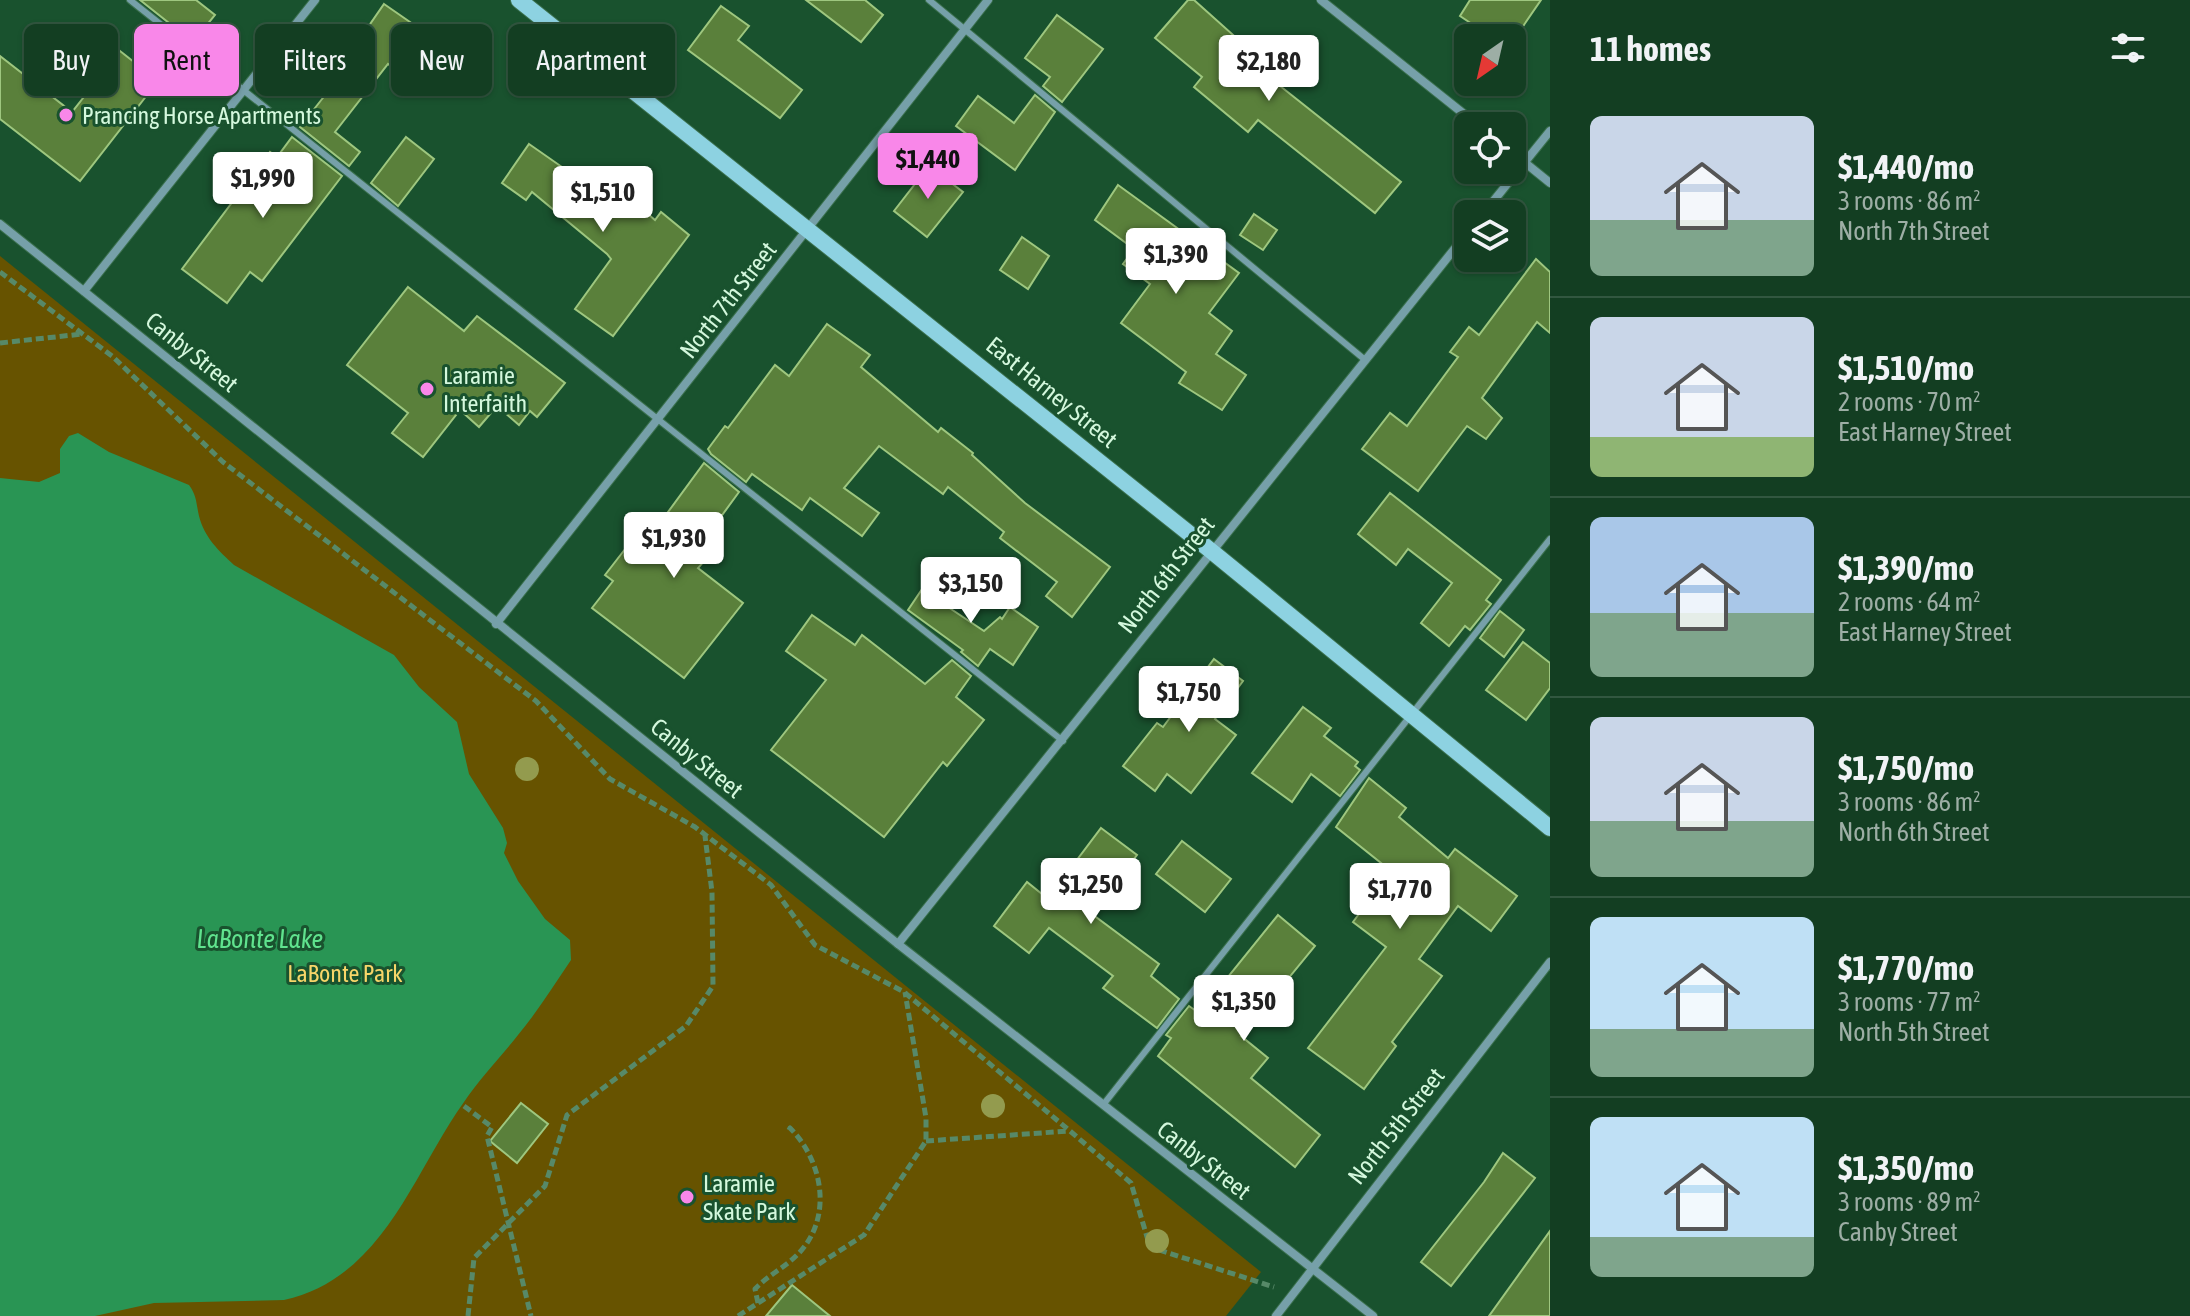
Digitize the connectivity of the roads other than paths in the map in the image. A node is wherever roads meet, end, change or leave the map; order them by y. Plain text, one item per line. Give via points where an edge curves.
1 (130, 0) edge
2 (315, 0) edge
3 (519, 0) edge
4 (929, 0) edge
5 (988, 0) edge
6 (1321, 0) edge
7 (964, 29) junction
8 (244, 90) junction
9 (1461, 112) edge
10 (1550, 131) edge
11 (1526, 161) edge
12 (1526, 163) edge
13 (1550, 183) edge
14 (1507, 184) edge
15 (1494, 200) edge
16 (0, 224) edge
17 (810, 229) junction
18 (1454, 249) edge
19 (84, 291) junction
20 (1364, 359) junction
21 (659, 420) junction
22 (1550, 539) edge
23 (1210, 550) junction
24 (496, 624) junction
25 (1411, 712) junction
26 (1063, 741) junction
27 (1550, 828) edge
28 (898, 944) junction
29 (1550, 962) edge
30 (1103, 1105) junction
31 (1309, 1269) junction
32 (1276, 1316) edge
33 (1373, 1316) edge

1 - 8 lane
2 - 8 street
3 - 17 main road, East Harney Street
4 - 7 lane
5 - 7 street, North 7th Street
6 - 9 street
7 - 17 street, North 7th Street
7 - 20 lane
8 - 19 street
8 - 21 lane
10 - 11 street
12 - 13 street
14 - 15 street
16 - 19 street, Canby Street
17 - 21 street, North 7th Street
17 - 23 main road, East Harney Street
18 - 20 street, North 6th Street
19 - 24 street, Canby Street
20 - 23 street, North 6th Street
21 - 24 street, North 7th Street
21 - 26 lane
22 - 25 lane
23 - 25 main road, East Harney Street
23 - 26 street, North 6th Street
24 - 28 street, Canby Street
25 - 27 main road, East Harney Street
25 - 30 lane
26 - 28 street, North 6th Street
28 - 30 street, Canby Street
29 - 31 street, North 5th Street
30 - 31 street, Canby Street
31 - 32 street, North 5th Street
31 - 33 street, Canby Street

